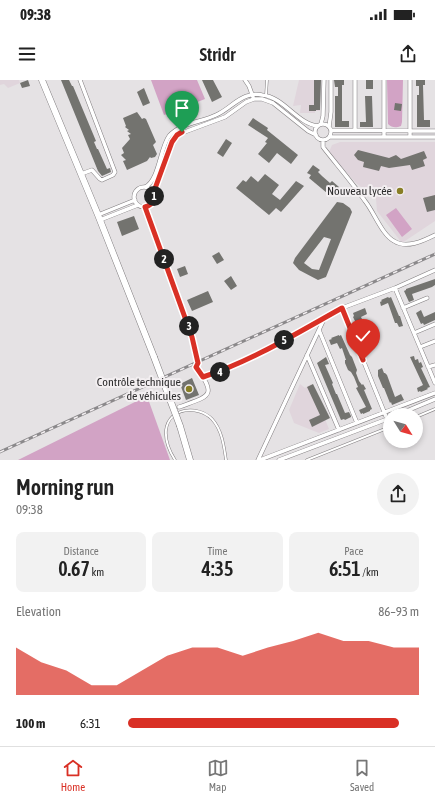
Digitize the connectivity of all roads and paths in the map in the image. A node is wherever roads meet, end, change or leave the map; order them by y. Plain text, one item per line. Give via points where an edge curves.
1 (42, 80) edge
2 (80, 80) edge
3 (245, 80) edge
4 (267, 80) edge
5 (324, 80) edge
6 (331, 80) edge
7 (355, 80) edge
8 (384, 80) edge
9 (410, 80) edge
10 (266, 95) junction
11 (253, 97) junction
12 (319, 125) junction
13 (330, 128) junction
14 (355, 130) junction
15 (384, 131) junction
16 (409, 131) junction
17 (435, 131) edge
18 (316, 135) junction
19 (329, 137) junction
20 (384, 137) junction
21 (410, 137) junction
22 (435, 137) edge
23 (323, 140) junction
24 (81, 174) junction
25 (145, 187) junction
26 (153, 194) junction
27 (135, 200) junction
28 (138, 205) junction
29 (145, 207) junction
30 (99, 217) junction
31 (435, 235) edge
32 (435, 270) edge
33 (395, 288) junction
34 (427, 298) dead end
35 (342, 308) junction
36 (403, 308) junction
37 (325, 317) junction
38 (435, 324) edge
39 (319, 330) junction
40 (414, 333) junction
41 (435, 341) edge
42 (420, 347) junction
43 (307, 355) junction
44 (435, 364) edge
45 (428, 367) junction
46 (203, 377) junction
47 (435, 383) edge
48 (435, 393) edge
49 (435, 399) edge
50 (179, 407) dead end
51 (383, 408) edge
52 (396, 408) edge
53 (413, 408) edge
54 (435, 409) edge
55 (383, 413) edge
56 (423, 414) edge
57 (383, 420) edge
58 (357, 423) junction
59 (339, 430) junction
60 (383, 430) edge
61 (320, 437) junction
62 (321, 444) junction
63 (175, 460) edge
64 (190, 460) edge
65 (226, 460) edge
66 (259, 460) edge
67 (279, 460) edge
68 (307, 460) edge

1 - 24 main road
2 - 24 street via 115,172 102,180 92,170
3 - 11 street
4 - 10 lane
5 - 12 street via 323,116
6 - 13 street
7 - 14 street
8 - 15 street
9 - 16 street
10 - 11 street
10 - 12 street via 310,124
11 - 18 street via 273,103
11 - 25 street via 248,95 217,115 172,133 166,142 154,178
11 - 26 street via 220,119 177,135 169,146
12 - 13 street via 326,124
12 - 18 street via 315,130
13 - 14 street
13 - 19 street
14 - 15 street
15 - 16 street
15 - 20 street
16 - 17 street
16 - 21 street
18 - 23 street
19 - 20 street
19 - 23 street
20 - 21 street
21 - 22 street
23 - 31 street via 323,147 366,202 386,234 394,241 406,245
24 - 30 main road
25 - 26 street
25 - 27 street via 137,191
26 - 29 street via 152,202
27 - 28 street
27 - 30 street
28 - 29 street
28 - 30 street
29 - 46 street via 192,337 198,363 196,367
30 - 64 main road, bridge via 180,426
32 - 33 street
33 - 35 street
33 - 36 street
34 - 36 street
35 - 37 street
35 - 51 street
36 - 40 street
37 - 39 street
37 - 46 lane via 244,361
38 - 40 street
39 - 43 street
39 - 58 street
40 - 42 street
41 - 42 street
42 - 45 street
43 - 59 street
43 - 66 street
44 - 45 street
45 - 47 street
46 - 50 street via 208,390 206,396
48 - 52 street
49 - 53 street
54 - 56 lane
55 - 58 street
57 - 62 street
58 - 59 street
59 - 61 street
60 - 68 lane
61 - 62 street
61 - 66 street
62 - 67 street
63 - 65 lane via 166,436 168,424 175,414 190,410 206,414 216,425

